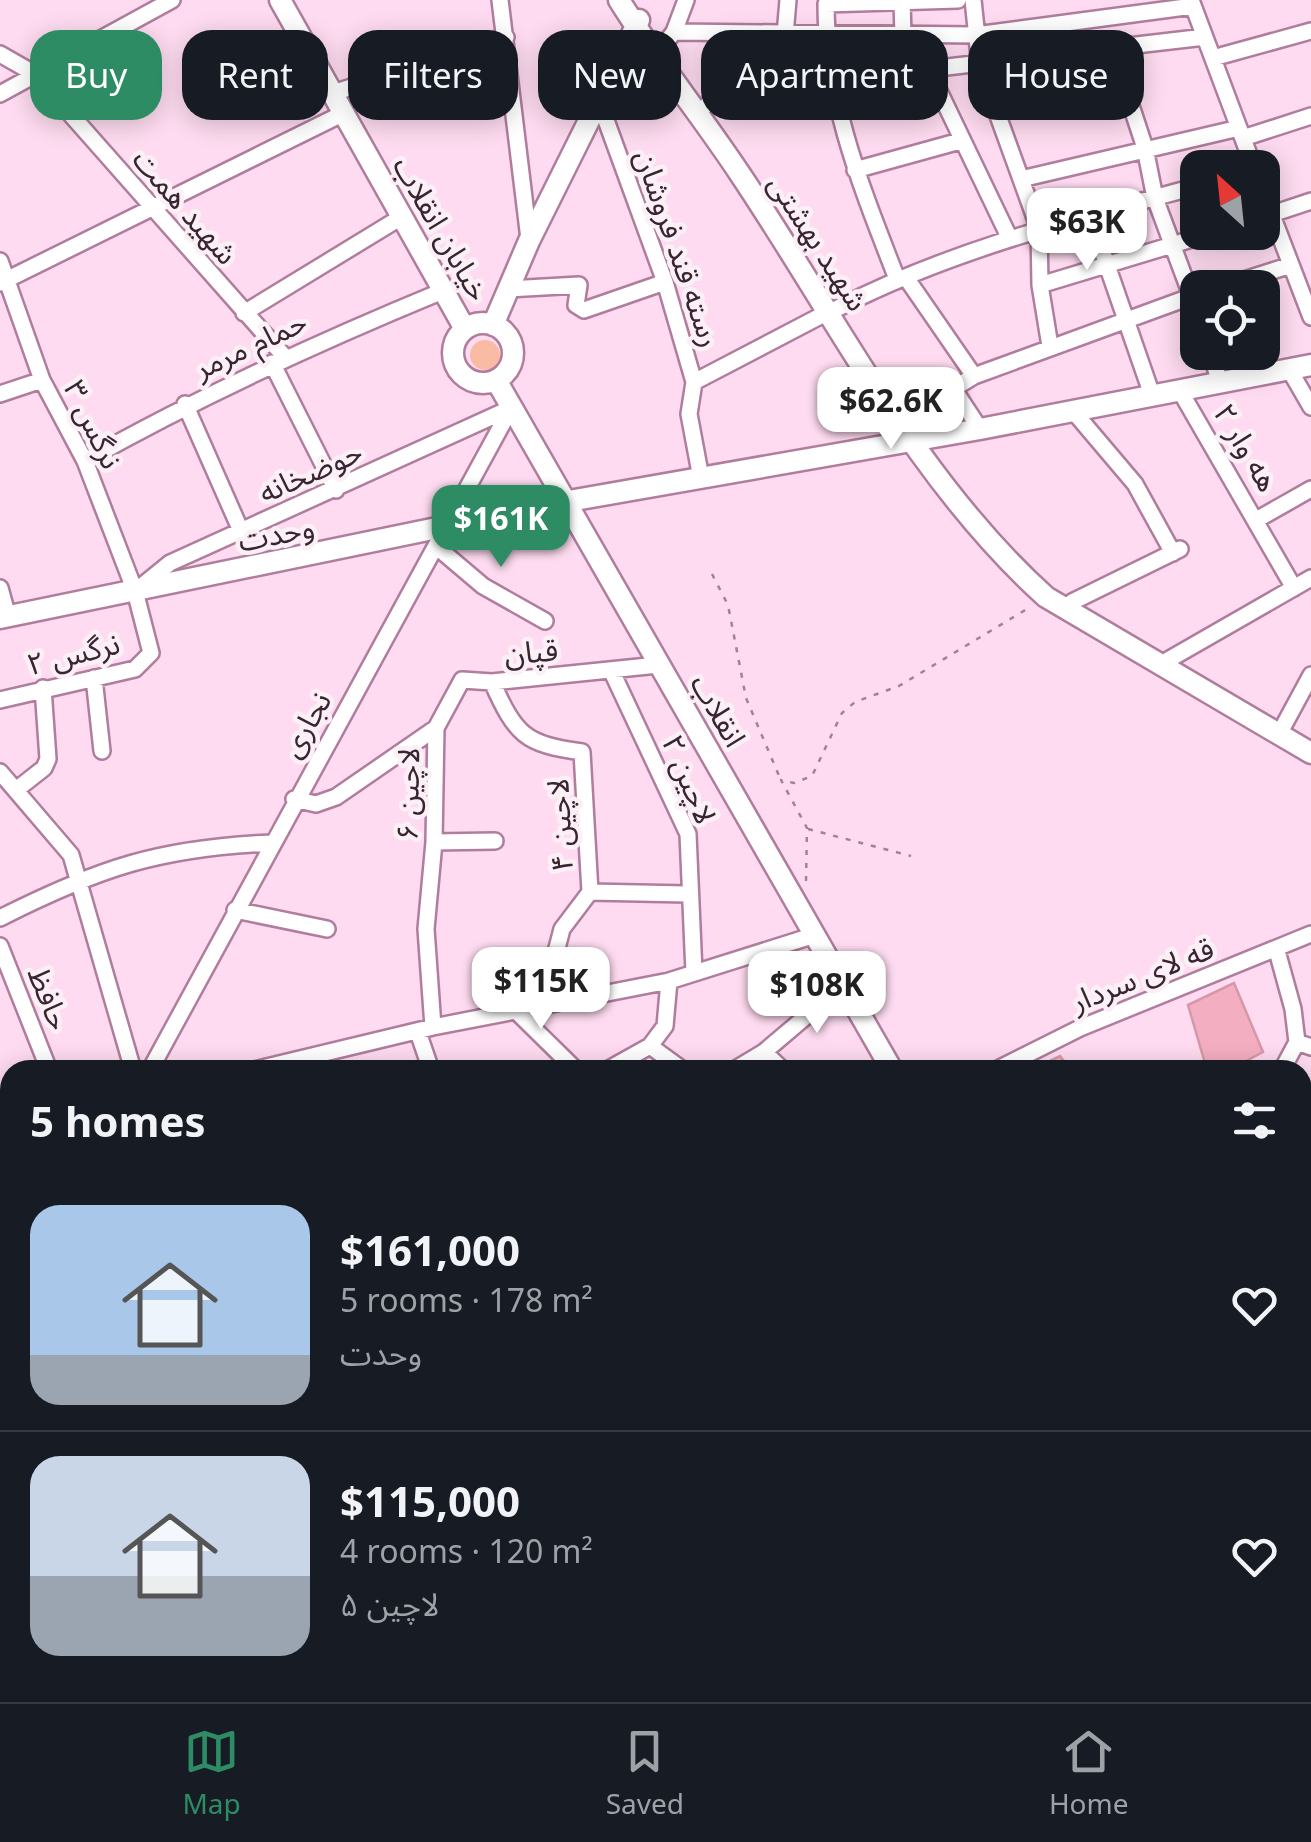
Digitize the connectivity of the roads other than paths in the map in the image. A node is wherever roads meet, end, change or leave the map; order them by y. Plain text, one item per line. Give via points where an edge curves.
1 (172, 0) edge
2 (281, 0) edge
3 (500, 0) edge
4 (619, 0) edge
5 (788, 0) edge
6 (958, 0) edge
7 (972, 0) edge
8 (902, 1) edge
9 (683, 2) edge
10 (826, 2) edge
11 (1192, 3) edge
12 (638, 14) edge
13 (116, 30) edge
14 (505, 30) edge
15 (671, 30) edge
16 (785, 30) edge
17 (826, 30) edge
18 (904, 30) edge
19 (975, 30) edge
20 (1010, 30) edge
21 (1311, 31) edge
22 (1205, 37) junction
23 (1144, 46) edge
24 (0, 54) edge
25 (1213, 58) junction
26 (681, 68) edge
27 (681, 69) edge
28 (30, 71) edge
29 (30, 77) edge
30 (348, 89) edge
31 (0, 94) edge
32 (333, 94) junction
33 (701, 97) edge
34 (342, 114) junction
35 (948, 114) edge
36 (1311, 116) edge
37 (75, 120) edge
38 (515, 120) edge
39 (590, 120) edge
40 (606, 120) edge
41 (716, 120) edge
42 (842, 120) edge
43 (1000, 120) edge
44 (1135, 120) edge
45 (1242, 133) junction
46 (960, 141) junction
47 (1144, 148) junction
48 (1248, 150) edge
49 (856, 170) junction
50 (1021, 179) junction
51 (1180, 191) edge
52 (1155, 198) junction
53 (1311, 201) edge
54 (153, 211) junction
55 (1280, 212) edge
56 (1089, 213) junction
57 (403, 216) junction
58 (1039, 229) junction
59 (1010, 239) junction
60 (529, 241) junction
61 (1280, 242) edge
62 (1180, 243) edge
63 (1172, 246) junction
64 (0, 261) edge
65 (1108, 264) junction
66 (1311, 268) edge
67 (1293, 269) junction
68 (1183, 270) edge
69 (1280, 272) edge
70 (902, 279) junction
71 (5, 281) edge
72 (664, 282) junction
73 (1040, 284) junction
74 (508, 289) junction
75 (444, 290) junction
76 (1180, 300) edge
77 (833, 310) junction
78 (244, 314) junction
79 (1311, 317) edge
80 (1128, 318) junction
81 (493, 325) junction
82 (465, 329) junction
83 (1050, 346) junction
84 (278, 359) junction
85 (1311, 364) edge
86 (1288, 369) junction
87 (1216, 370) edge
88 (974, 376) junction
89 (42, 380) junction
90 (496, 380) junction
91 (694, 382) junction
92 (1220, 382) junction
93 (953, 388) junction
94 (1179, 389) junction
95 (0, 394) edge
96 (1152, 395) junction
97 (185, 404) junction
98 (1311, 407) edge
99 (511, 408) junction
100 (1074, 412) junction
101 (980, 429) junction
102 (919, 438) junction
103 (85, 461) junction
104 (701, 478) junction
105 (336, 490) junction
106 (1311, 490) edge
107 (564, 502) junction
108 (1258, 519) junction
109 (241, 531) junction
110 (441, 538) junction
111 (1311, 578) edge
112 (0, 588) edge
113 (1294, 588) junction
114 (135, 592) junction
115 (1072, 602) junction
116 (4, 618) edge
117 (545, 621) dead end
118 (1168, 660) junction
119 (658, 665) junction
120 (612, 672) junction
121 (1311, 675) edge
122 (94, 678) junction
123 (492, 682) junction
124 (43, 688) junction
125 (0, 700) edge
126 (1284, 725) junction
127 (436, 728) junction
128 (1311, 740) edge
129 (102, 751) dead end
130 (1311, 753) edge
131 (0, 772) edge
132 (16, 790) junction
133 (294, 799) junction
134 (495, 841) dead end
135 (434, 842) junction
136 (270, 843) junction
137 (76, 880) junction
138 (590, 892) junction
139 (688, 894) junction
140 (235, 910) junction
141 (0, 918) edge
142 (327, 929) dead end
143 (1311, 934) edge
144 (815, 935) junction
145 (0, 946) edge
146 (1277, 950) junction
147 (694, 973) junction
148 (669, 981) junction
149 (843, 984) junction
150 (541, 1009) junction
151 (518, 1013) junction
152 (425, 1030) junction
153 (1304, 1044) edge
154 (650, 1046) junction
155 (764, 1052) junction
156 (45, 1060) edge
157 (129, 1060) edge
158 (155, 1060) edge
159 (300, 1060) edge
160 (429, 1060) edge
161 (566, 1060) edge
162 (625, 1060) edge
163 (669, 1060) edge
164 (751, 1060) edge
165 (772, 1060) edge
166 (886, 1060) edge
167 (1017, 1060) edge

1 - 13 street
2 - 32 main road, خیابان انقلاب
3 - 14 street
4 - 12 main road, شهید بهشتی
5 - 16 street
6 - 8 street
7 - 19 street
8 - 10 street
8 - 18 street
9 - 15 street
10 - 17 street
11 - 20 street
11 - 22 street
21 - 25 street
22 - 23 street
22 - 25 street
24 - 28 street, شهید همت
25 - 45 street
26 - 33 main road, شهید بهشتی
27 - 77 main road, شهید بهشتی
29 - 31 street
30 - 32 street
32 - 34 main road, خیابان انقلاب
34 - 54 street
34 - 57 main road, خیابان انقلاب
35 - 46 street
36 - 45 street
37 - 54 street, شهید همت
38 - 60 street
39 - 60 main road
40 - 72 street, رسته قند فروشان
41 - 77 main road, شهید بهشتی
42 - 49 street
43 - 50 street
44 - 47 street
45 - 47 street
45 - 48 street
46 - 49 street
46 - 59 street
47 - 50 street
47 - 52 street
49 - 70 street
50 - 58 street
51 - 52 street
52 - 56 street
52 - 63 street
53 - 55 street
54 - 71 street
54 - 78 street, شهید همت
56 - 58 street
56 - 65 street
57 - 75 main road, خیابان انقلاب
57 - 78 street
58 - 59 street
58 - 73 street
59 - 70 street
60 - 74 main road
61 - 67 street
62 - 63 street
63 - 65 street
63 - 68 street
64 - 71 street, نرگس ۳
65 - 73 street
65 - 80 street
66 - 67 street
67 - 69 street
67 - 79 street
70 - 77 street
70 - 88 street
71 - 89 street, نرگس ۳
72 - 74 street via 584,310 576,306 579,285
72 - 91 street, رسته قند فروشان
73 - 83 street
74 - 81 main road
75 - 82 main road, خیابان انقلاب
75 - 84 street, حمام مرمر
76 - 80 street
77 - 91 street
77 - 102 main road, شهید بهشتی
78 - 84 street, شهید همت
80 - 83 street
80 - 96 street
81 - 82 main road
81 - 90 main road via 512,346 510,366
82 - 90 main road via 453,352 458,369 479,382
83 - 88 street
84 - 97 street, حمام مرمر
84 - 105 street, شهید همت
85 - 86 main road, وحدت
86 - 92 main road, وحدت
86 - 98 street
87 - 92 street
88 - 93 street
89 - 95 street
89 - 103 street, نرگس ۳
90 - 99 main road, انقلاب
91 - 104 street, رسته قند فروشان via 689,414
92 - 94 main road, وحدت
93 - 101 street
93 - 102 street via 920,420
94 - 96 main road, وحدت
94 - 108 street, هه وار ۲
96 - 100 main road, وحدت
97 - 103 street, حمام مرمر
97 - 109 street
99 - 105 street, حوضخانه
99 - 107 main road, انقلاب
99 - 110 street, نجاری
100 - 101 main road, وحدت
100 - 115 street via 1135,484 1177,551
101 - 102 main road, وحدت
102 - 104 main road, وحدت
102 - 115 main road, شهید بهشتی via 1004,545
102 - 130 main road, شهید بهشتی via 979,530 1046,597
103 - 114 street, نرگس ۳
104 - 107 main road, وحدت
105 - 109 street, حوضخانه
106 - 108 street
107 - 110 main road, وحدت
107 - 119 main road, انقلاب
108 - 113 street, هه وار ۲
109 - 114 street, حوضخانه via 170,562
110 - 114 main road, وحدت
110 - 117 street via 483,586
110 - 133 street, نجاری
111 - 113 street
112 - 116 street
113 - 118 street
114 - 116 main road, وحدت
114 - 122 street, نرگس ۲ via 150,652 135,669
115 - 118 main road, شهید بهشتی
118 - 126 main road, شهید بهشتی
119 - 120 street, قپان
119 - 144 main road, انقلاب
120 - 123 street, قپان
120 - 139 street, لاچین ۲ via 688,834
121 - 126 street
122 - 124 street, نرگس ۲
122 - 129 street
123 - 127 street, قپان via 462,680
123 - 138 street, لاچین ۴ via 524,737 582,752
124 - 125 street, نرگس ۲
124 - 132 street via 48,759
126 - 128 main road, شهید بهشتی
127 - 133 street, لاچین ۶ via 336,797 316,804
127 - 135 street, لاچین ۶
131 - 132 street
132 - 137 street via 68,847
133 - 136 street, نجاری
134 - 135 street
135 - 152 street, لاچین ۶
136 - 137 street via 166,853
136 - 140 street, نجاری
137 - 141 street
137 - 157 street
138 - 139 street
138 - 150 street, لاچین ۴ via 562,930
139 - 147 street, لاچین ۲
140 - 142 street
140 - 158 street, نجاری
143 - 146 street, قه لای سردار
144 - 147 street
144 - 149 main road, انقلاب
145 - 156 street, حافظ
146 - 153 street
146 - 167 street, قه لای سردار via 1135,1004
147 - 148 street
148 - 150 street
148 - 154 street via 665,1026
149 - 155 street
149 - 166 main road, انقلاب
150 - 151 street
151 - 152 street
151 - 161 street
152 - 159 street
152 - 160 street, لاچین ۶
154 - 162 street
154 - 163 street
155 - 164 street
155 - 165 street

